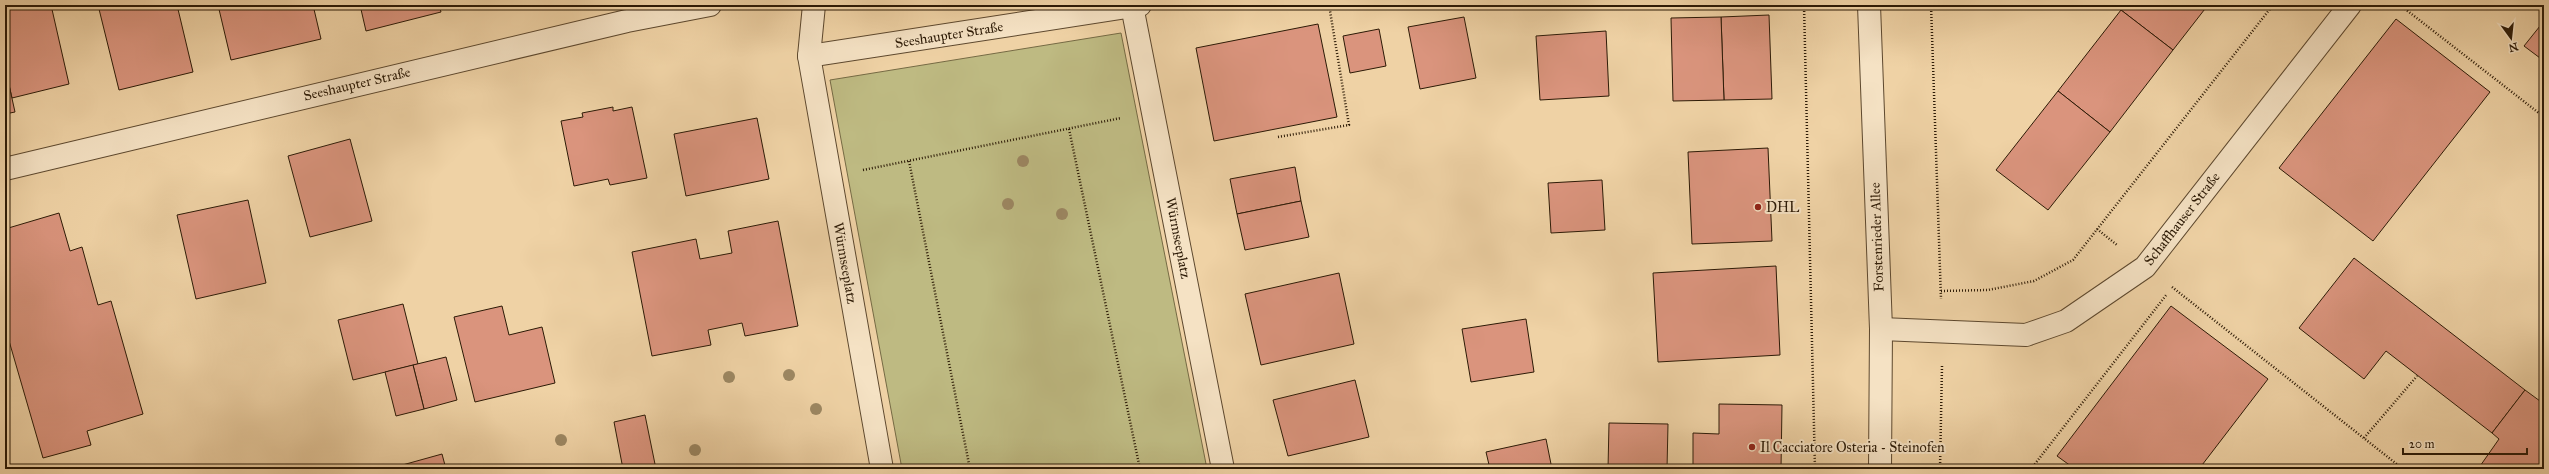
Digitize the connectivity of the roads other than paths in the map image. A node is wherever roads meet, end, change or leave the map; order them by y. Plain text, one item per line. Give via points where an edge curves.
1 (710, 5) edge
2 (814, 5) edge
3 (1869, 5) edge
4 (2350, 5) edge
5 (1136, 6) edge
6 (809, 56) junction
7 (5, 169) edge
8 (1881, 329) junction
9 (882, 469) edge
10 (1223, 469) edge
11 (1880, 469) edge

1 - 7 street, Seeshaupter Straße via 627,21
2 - 6 street
3 - 8 street, Forstenrieder Allee
4 - 8 street, Schaffhauser Straße via 2145,267 2066,321 2026,335
5 - 6 street, Seeshaupter Straße
5 - 10 street, Würmseeplatz via 1153,112
6 - 9 street, Würmseeplatz
8 - 11 street, Forstenrieder Allee

